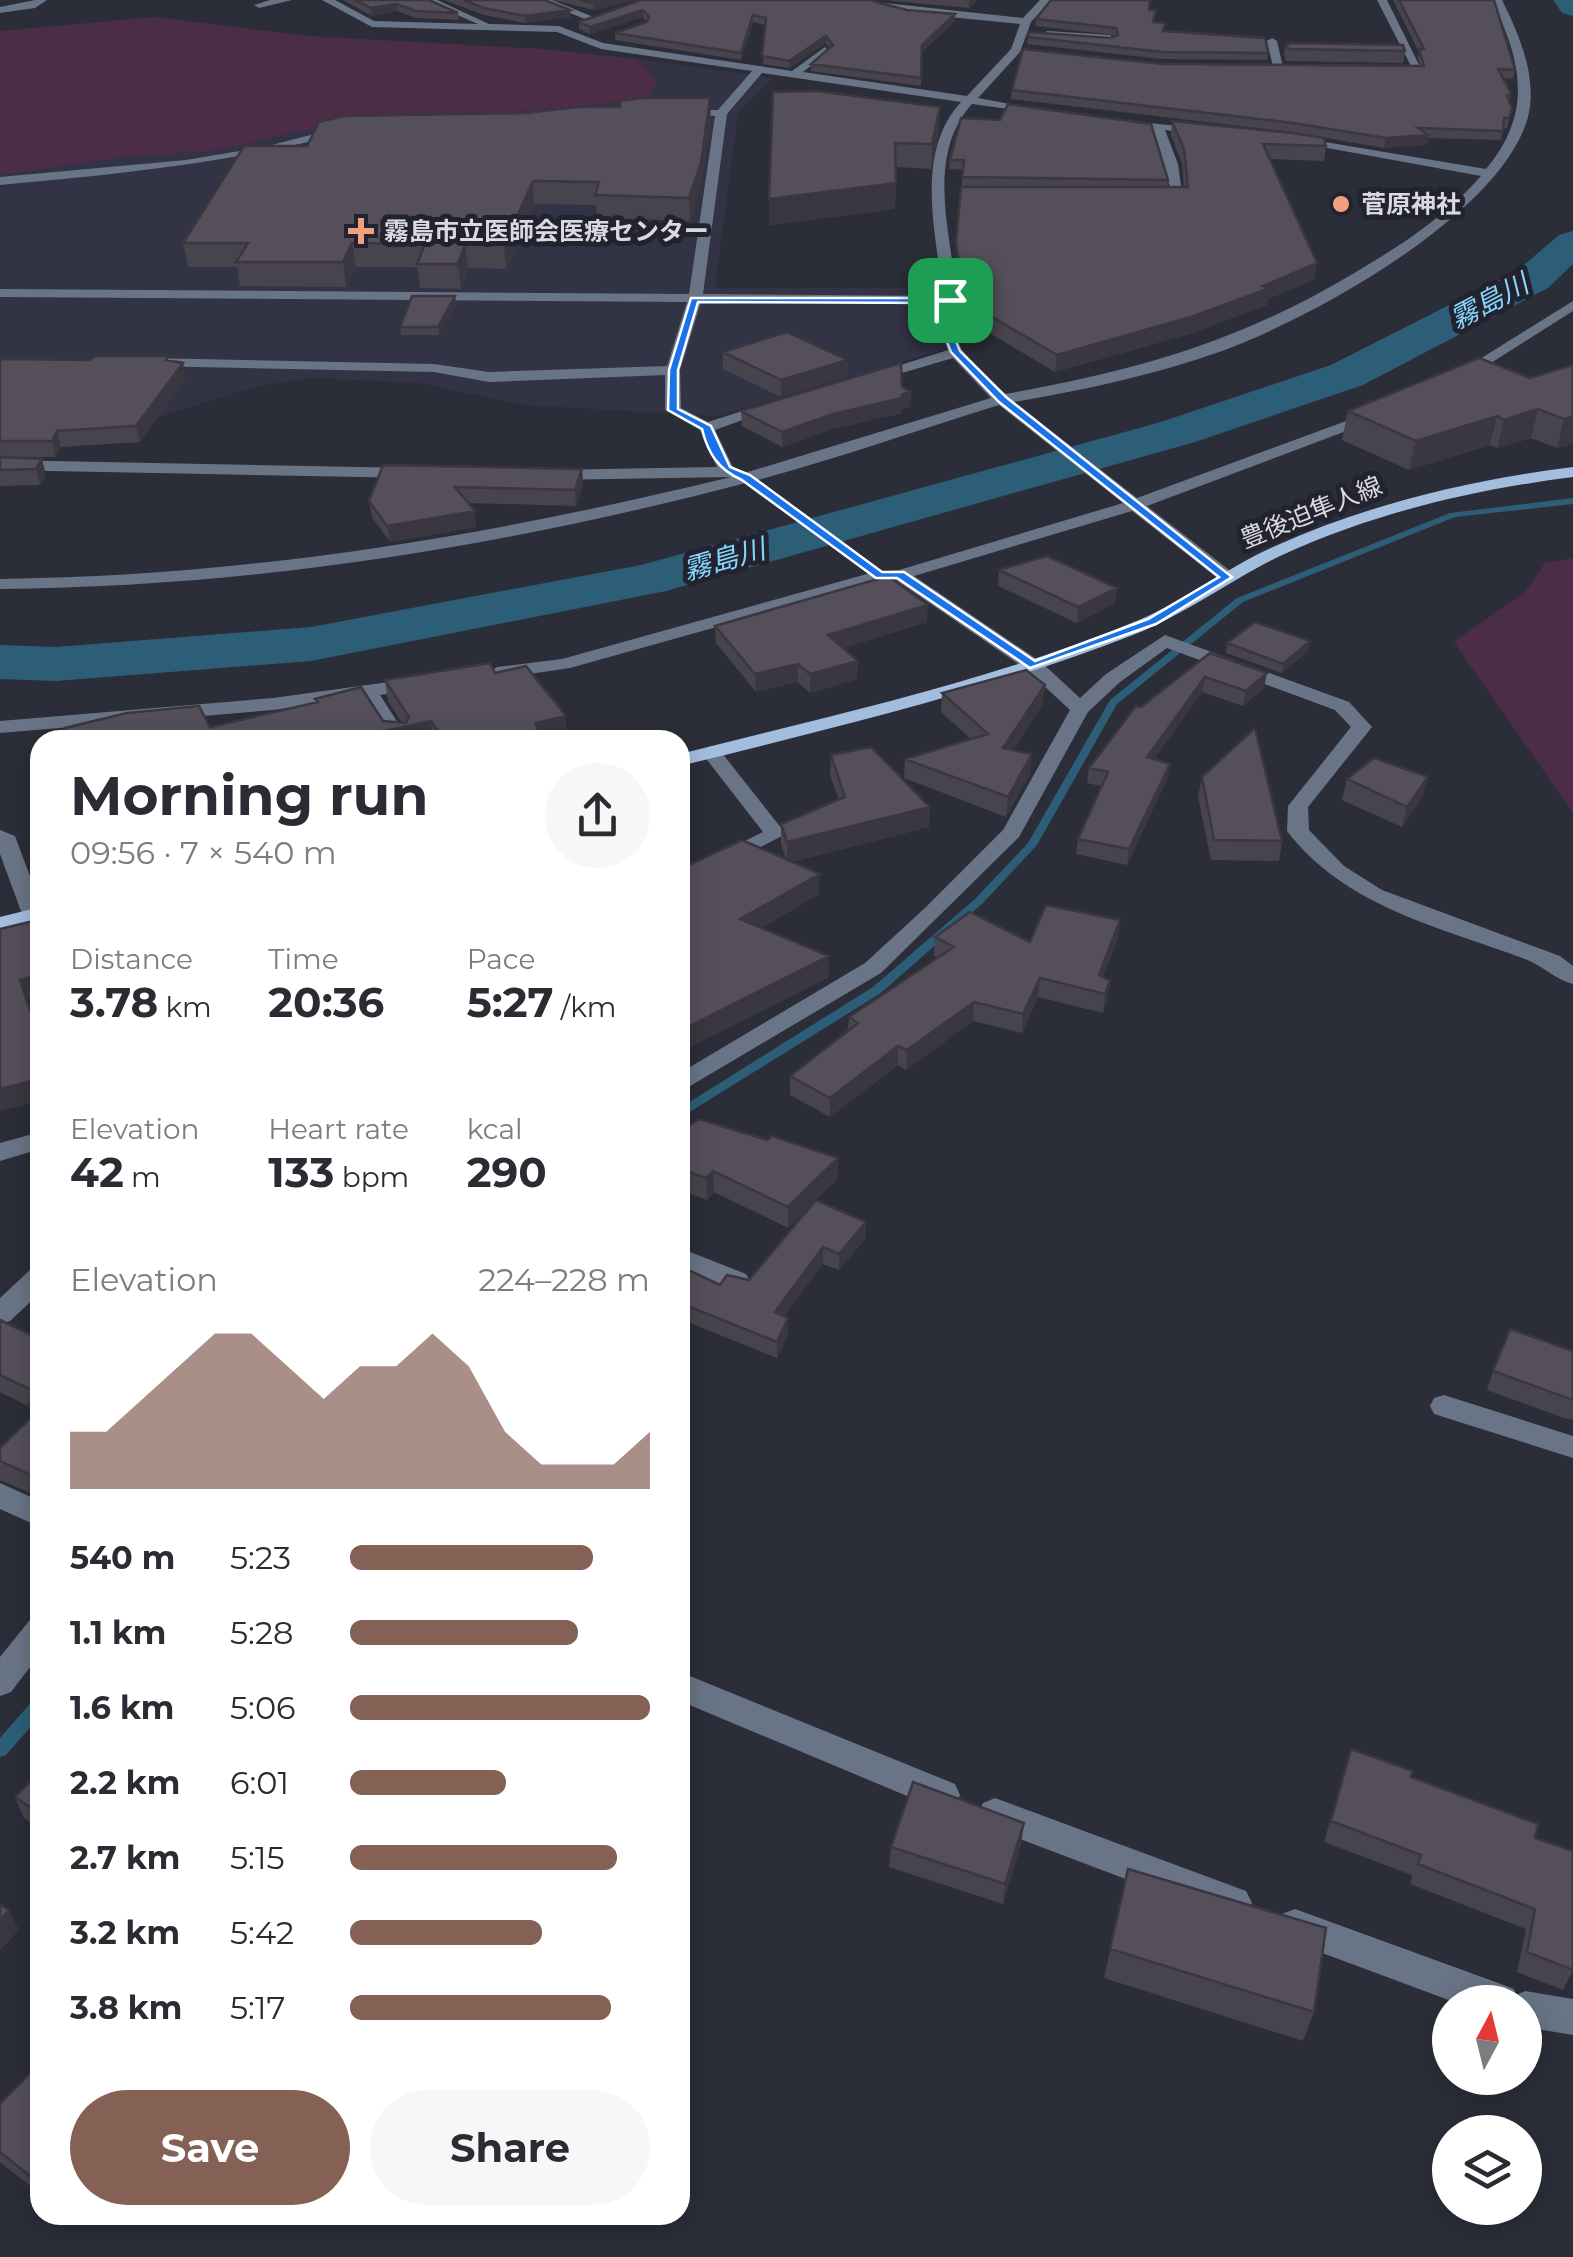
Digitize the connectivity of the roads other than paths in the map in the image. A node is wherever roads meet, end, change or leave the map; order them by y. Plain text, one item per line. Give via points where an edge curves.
1 (42, 0) edge
2 (287, 0) edge
3 (327, 0) edge
4 (428, 0) edge
5 (543, 0) edge
6 (862, 0) edge
7 (1046, 0) edge
8 (1382, 0) edge
9 (1498, 0) edge
10 (259, 5) dead end
11 (0, 10) edge
12 (610, 12) edge
13 (591, 18) junction
14 (1024, 27) junction
15 (499, 28) junction
16 (559, 29) junction
17 (606, 36) edge
18 (1110, 38) edge
19 (1272, 40) dead end
20 (589, 42) junction
21 (825, 50) edge
22 (1016, 50) junction
23 (1034, 52) edge
24 (798, 59) edge
25 (811, 61) junction
26 (1258, 67) edge
27 (1278, 67) junction
28 (1295, 68) edge
29 (1383, 70) edge
30 (758, 71) junction
31 (792, 76) junction
32 (969, 100) junction
33 (1044, 111) edge
34 (663, 113) edge
35 (721, 113) junction
36 (1101, 119) edge
37 (934, 124) edge
38 (950, 125) junction
39 (1158, 127) junction
40 (360, 129) edge
41 (1227, 132) edge
42 (1275, 138) edge
43 (1492, 174) junction
44 (0, 181) edge
45 (938, 194) junction
46 (956, 194) edge
47 (1151, 198) edge
48 (0, 293) edge
49 (694, 300) junction
50 (950, 300) junction
51 (1573, 305) edge
52 (956, 352) junction
53 (138, 362) edge
54 (674, 370) junction
55 (1442, 384) edge
56 (844, 385) edge
57 (792, 400) edge
58 (1002, 400) junction
59 (1390, 409) edge
60 (707, 428) junction
61 (0, 464) edge
62 (726, 469) junction
63 (1573, 472) edge
64 (432, 473) edge
65 (532, 475) edge
66 (746, 478) junction
67 (1137, 504) junction
68 (890, 575) junction
69 (1226, 577) junction
70 (0, 584) edge
71 (1034, 666) junction
72 (485, 675) edge
73 (446, 680) edge
74 (368, 691) junction
75 (1080, 709) junction
76 (0, 727) edge
77 (393, 730) edge
78 (711, 752) junction
79 (690, 757) edge
80 (0, 836) edge
81 (690, 875) edge
82 (30, 901) edge
83 (30, 922) edge
84 (0, 924) edge
85 (1573, 976) edge
86 (690, 1074) edge
87 (30, 1143) edge
88 (0, 1152) edge
89 (690, 1262) edge
90 (736, 1280) edge
91 (30, 1287) edge
92 (0, 1314) edge
93 (1444, 1406) dead end
94 (1573, 1447) edge
95 (0, 1496) edge
96 (30, 1510) edge
97 (30, 1643) edge
98 (0, 1682) edge
99 (690, 1690) edge
100 (1455, 1985) edge
101 (1542, 2012) edge
102 (1573, 2017) edge

1 - 11 street
2 - 10 street
3 - 15 street via 372,24
4 - 15 street
5 - 13 street
6 - 14 street
7 - 14 street
8 - 29 street via 1418,68
9 - 43 street via 1516,36 1525,91 1522,120
12 - 13 street
13 - 16 street
14 - 18 street
14 - 22 street
15 - 16 street
16 - 20 street
17 - 20 street
19 - 27 street
20 - 30 street
21 - 25 street
22 - 23 street
22 - 32 street
24 - 25 street
25 - 31 street
26 - 27 street
27 - 28 street
30 - 31 street
30 - 35 street
31 - 32 street
32 - 33 street
32 - 38 street
34 - 35 street
35 - 49 street
36 - 39 street
37 - 38 street
38 - 45 street
39 - 41 street
39 - 47 street via 1179,197
40 - 44 street via 186,164
42 - 43 street
43 - 58 street via 1407,244 1328,296 1222,346
45 - 46 street
45 - 50 street
48 - 49 street
49 - 50 street
49 - 54 street
50 - 52 street
51 - 55 street
52 - 56 street
52 - 58 street
53 - 54 street via 434,368 490,377
54 - 60 street via 673,410
57 - 60 street
58 - 66 street
58 - 67 street
59 - 67 street
60 - 62 street
61 - 64 street
62 - 65 street
62 - 66 street
63 - 69 main road, 豊後迫隼人線 via 1443,493 1380,512
66 - 70 street via 374,556 141,581
67 - 68 street
67 - 69 street
68 - 71 street
68 - 72 street via 563,664
69 - 71 main road, 豊後迫隼人線 via 1152,621
71 - 75 street
71 - 78 main road, 豊後迫隼人線
73 - 74 street
74 - 76 street
74 - 77 street
75 - 85 street via 1165,641 1342,706 1362,727 1298,806 1298,831 1336,871 1374,895 1552,961
75 - 86 street via 1012,833 934,912 873,968
78 - 79 main road, 豊後迫隼人線
78 - 81 street via 775,834
80 - 82 street
83 - 84 main road
87 - 88 street
89 - 90 street
91 - 92 street
93 - 94 street
95 - 96 street
97 - 98 street
99 - 100 street via 901,1779
101 - 102 street

